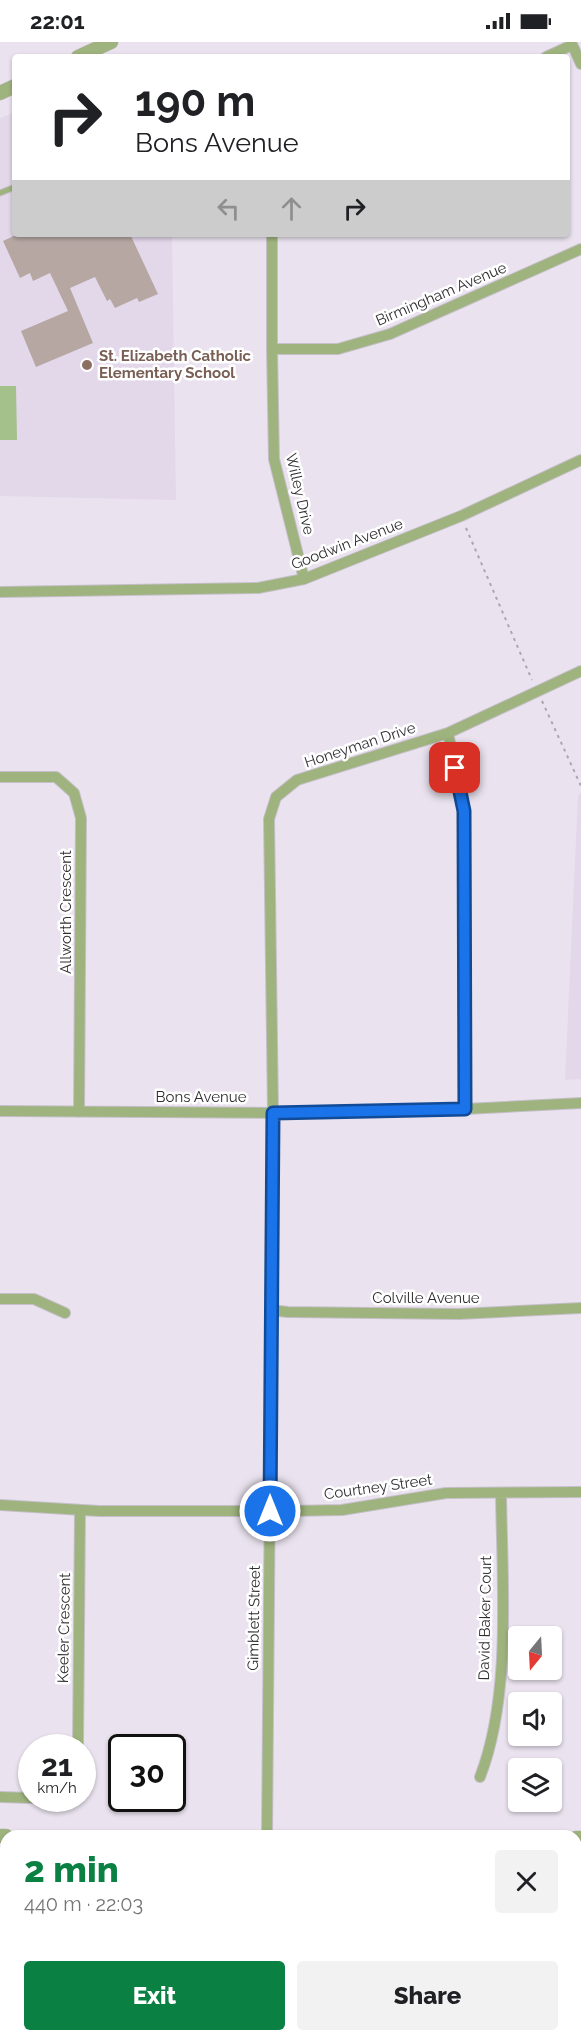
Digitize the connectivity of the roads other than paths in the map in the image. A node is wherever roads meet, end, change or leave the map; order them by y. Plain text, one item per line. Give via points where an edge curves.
1 (111, 42) edge
2 (572, 44) edge
3 (82, 53) edge
4 (552, 54) edge
5 (581, 64) edge
6 (273, 237) edge
7 (581, 249) edge
8 (272, 349) junction
9 (581, 460) edge
10 (304, 579) junction
11 (0, 592) edge
12 (581, 671) edge
13 (448, 733) junction
14 (0, 777) edge
15 (581, 1103) edge
16 (465, 1109) junction
17 (0, 1112) edge
18 (79, 1112) junction
19 (273, 1113) junction
20 (0, 1299) edge
21 (581, 1308) edge
22 (270, 1310) junction
23 (65, 1313) dead end
24 (581, 1492) edge
25 (501, 1493) junction
26 (0, 1505) edge
27 (80, 1510) junction
28 (270, 1511) junction
29 (78, 1734) edge
30 (480, 1777) dead end
31 (0, 1797) edge
32 (18, 1798) edge
33 (267, 1830) edge

1 - 3 street
2 - 4 street
2 - 5 street
6 - 8 street, Willey Drive
7 - 8 street, Birmingham Avenue via 390,334 338,349
8 - 10 street, Willey Drive via 274,459
9 - 10 street, Goodwin Avenue via 461,516
10 - 11 street, Goodwin Avenue via 258,588
12 - 13 street, Honeyman Drive
13 - 16 street via 464,811
13 - 19 street, Honeyman Drive via 297,780 276,797 269,819
14 - 18 street, Allworth Crescent via 56,777 74,792 81,818
15 - 16 street, Bons Avenue
16 - 19 street, Bons Avenue
17 - 18 street, Bons Avenue
18 - 19 street, Bons Avenue
19 - 22 street, Gimblett Street
20 - 23 street via 34,1299
21 - 22 street, Colville Avenue via 459,1314
22 - 28 street, Gimblett Street
24 - 25 street, Courtney Street
25 - 28 street, Courtney Street via 446,1493 342,1510
25 - 30 street, David Baker Court via 502,1669 489,1755
26 - 27 street, Courtney Street
27 - 28 street, Courtney Street
27 - 29 street, Keeler Crescent
28 - 33 street, Gimblett Street
31 - 32 street

